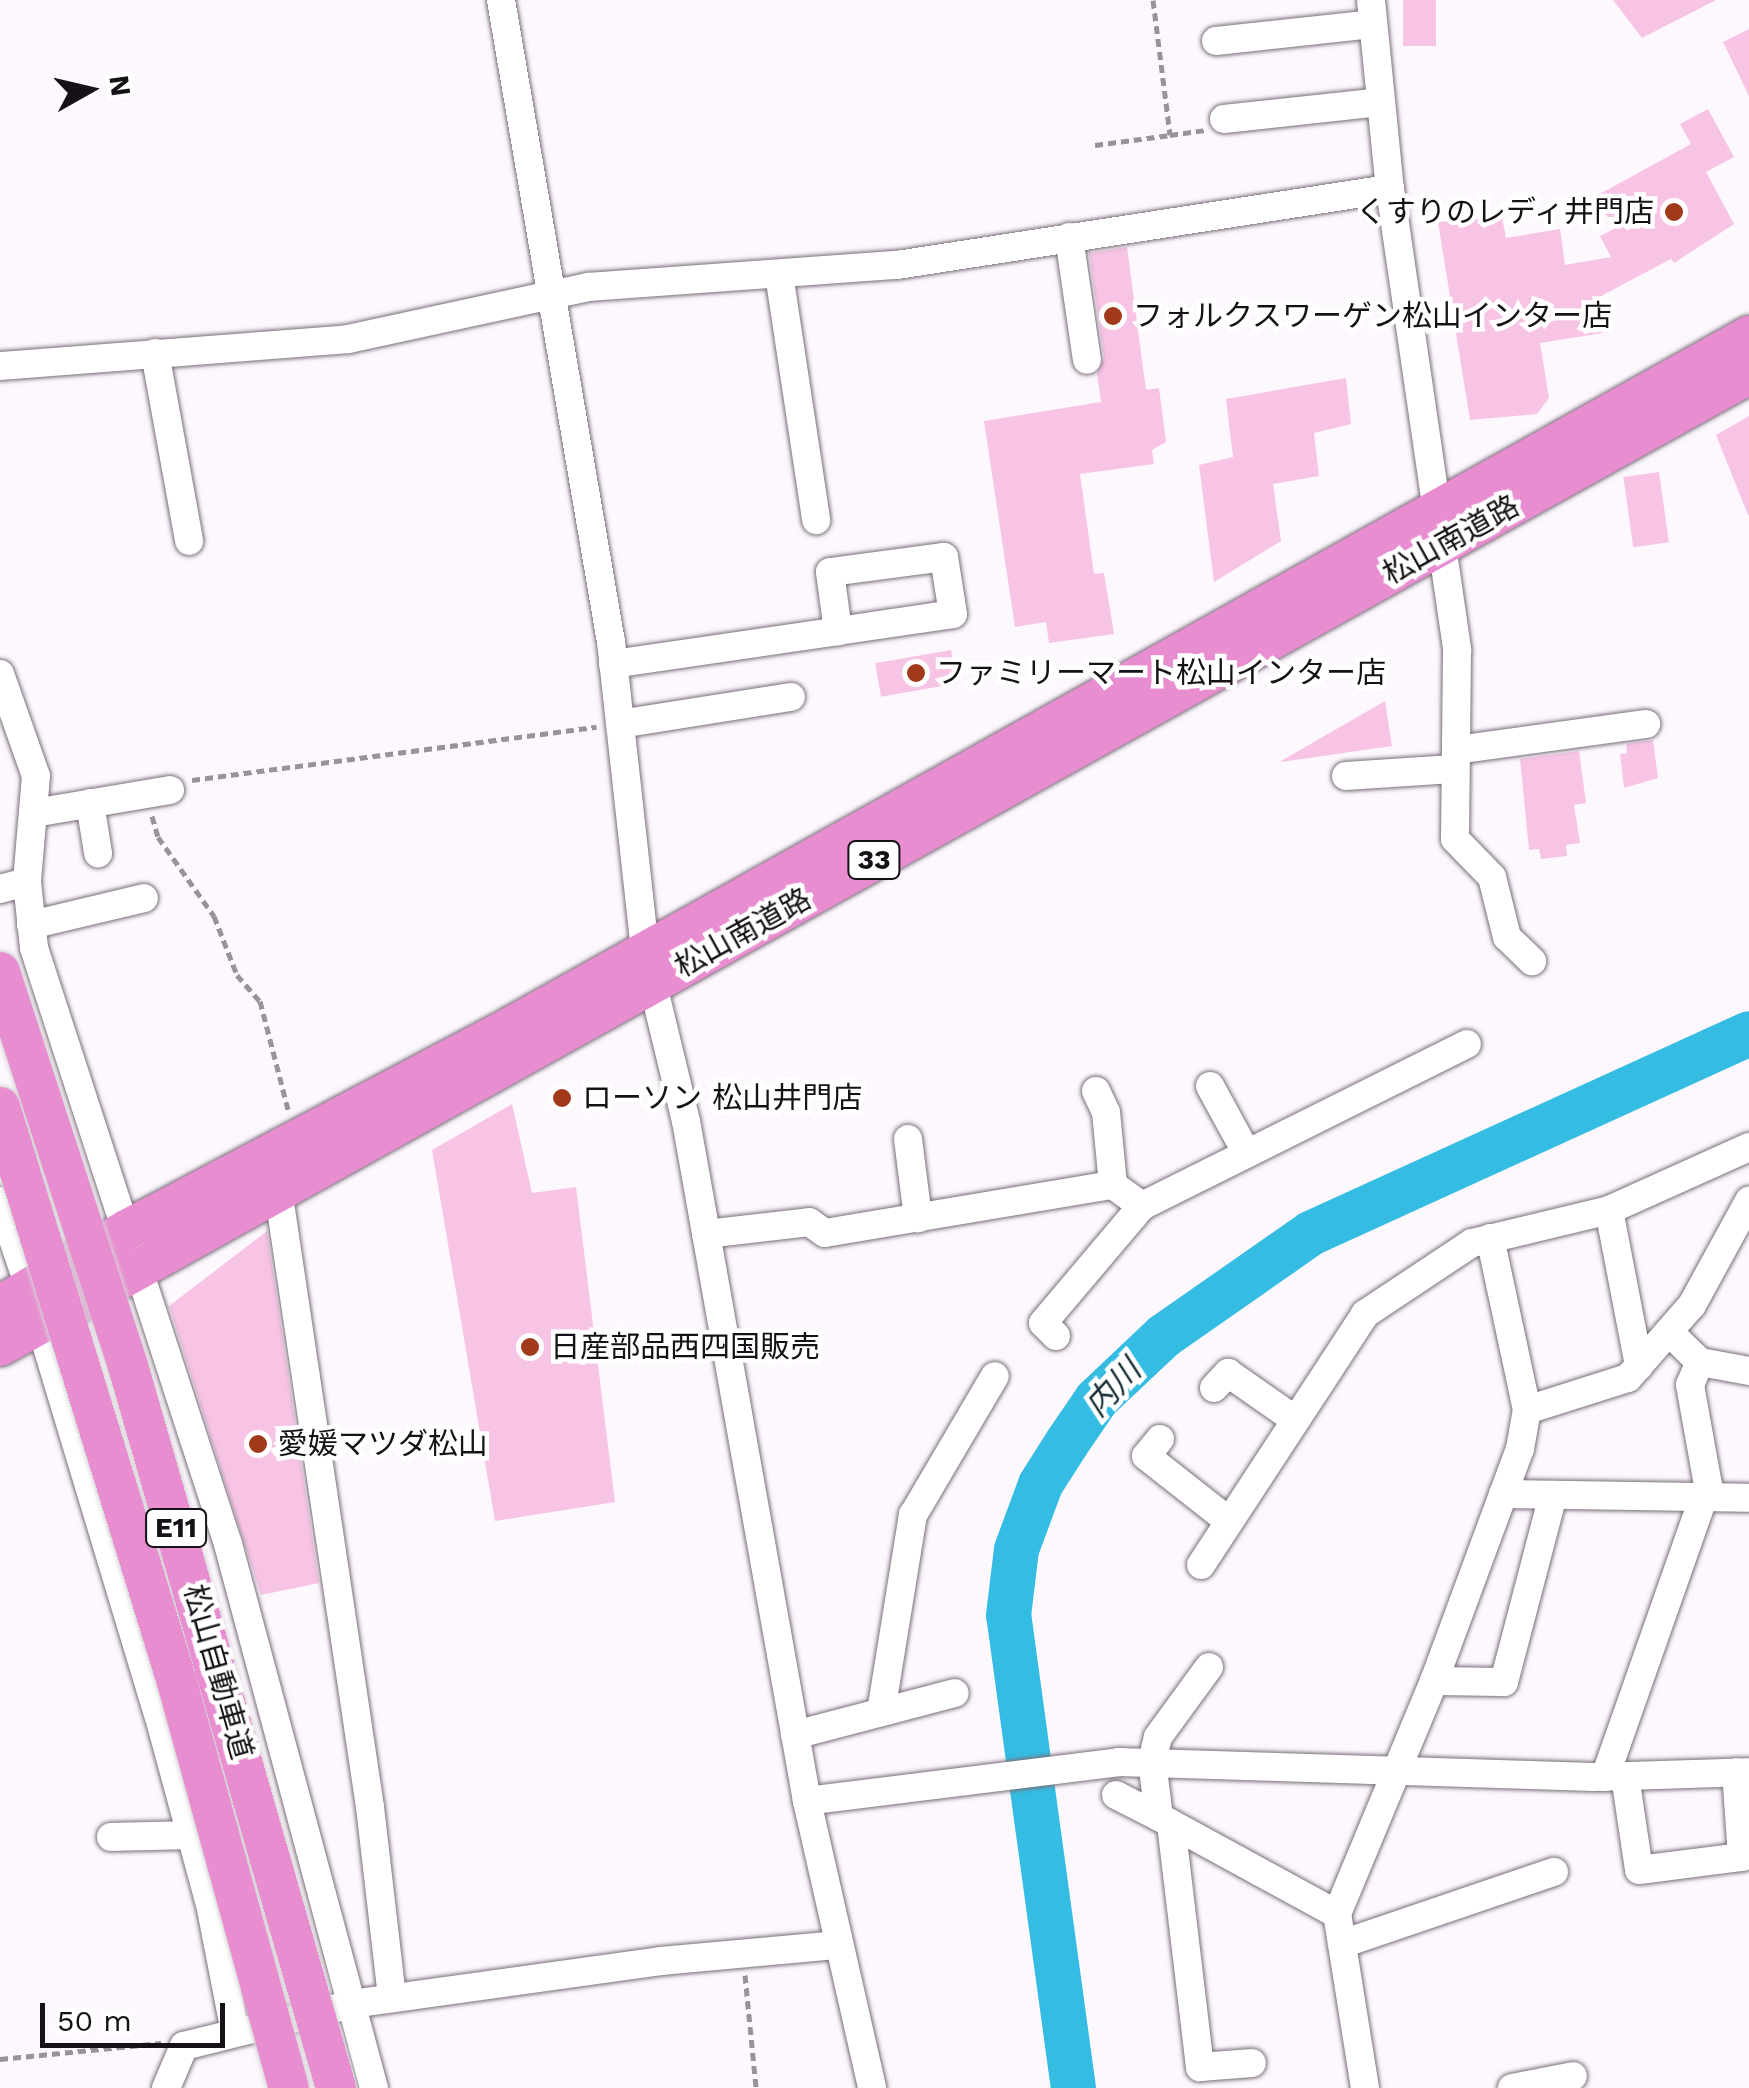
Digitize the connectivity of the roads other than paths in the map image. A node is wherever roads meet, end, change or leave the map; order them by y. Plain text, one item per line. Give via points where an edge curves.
1 (501, 0) edge
2 (1371, 12) edge
3 (1216, 41) dead end
4 (1380, 102) junction
5 (1224, 119) road end
6 (1390, 190) junction
7 (1069, 237) junction
8 (779, 274) junction
9 (553, 294) junction
10 (1749, 336) edge
11 (155, 352) junction
12 (1086, 360) dead end
13 (0, 366) edge
14 (1749, 374) edge
15 (816, 520) dead end
16 (1439, 527) junction
17 (189, 541) dead end
18 (838, 631) junction
19 (613, 664) junction
20 (0, 674) edge
21 (791, 697) dead end
22 (620, 724) junction
23 (1646, 724) dead end
24 (1454, 759) junction
25 (1346, 776) dead end
26 (158, 792) road end
27 (90, 804) junction
28 (34, 813) junction
29 (98, 853) dead end
30 (14, 886) edge
31 (144, 898) dead end
32 (32, 924) junction
33 (1532, 961) dead end
34 (650, 967) junction
35 (0, 972) edge
36 (1467, 1044) dead end
37 (1210, 1086) dead end
38 (1096, 1091) dead end
39 (0, 1107) edge
40 (282, 1134) junction
41 (908, 1139) dead end
42 (1749, 1147) edge
43 (1247, 1154) junction
44 (1114, 1185) junction
45 (279, 1192) junction
46 (1749, 1201) edge
47 (0, 1202) edge
48 (1142, 1206) junction
49 (1610, 1210) junction
50 (918, 1218) junction
51 (706, 1234) junction
52 (1490, 1238) junction
53 (134, 1247) junction
54 (23, 1269) dead end
55 (0, 1306) edge
56 (1670, 1332) junction
57 (1056, 1336) dead end
58 (0, 1346) edge
59 (47, 1346) dead end
60 (1700, 1362) junction
61 (1639, 1366) junction
62 (1749, 1370) edge
63 (995, 1376) dead end
64 (1214, 1388) dead end
65 (1526, 1410) junction
66 (1294, 1419) junction
67 (1160, 1440) dead end
68 (1504, 1494) junction
69 (1553, 1495) junction
70 (1703, 1498) junction
71 (1749, 1498) edge
72 (1226, 1519) junction
73 (1201, 1564) dead end
74 (1208, 1667) dead end
75 (1434, 1681) junction
76 (955, 1693) dead end
77 (881, 1712) junction
78 (795, 1735) junction
79 (1152, 1762) junction
80 (1400, 1769) junction
81 (1743, 1772) edge
82 (1615, 1777) junction
83 (1116, 1795) dead end
84 (807, 1801) junction
85 (1165, 1821) junction
86 (192, 1835) junction
87 (110, 1837) dead end
88 (1554, 1872) dead end
89 (1336, 1914) junction
90 (1342, 1944) junction
91 (838, 1945) junction
92 (392, 1996) junction
93 (352, 2004) junction
94 (235, 2033) junction
95 (1252, 2064) dead end
96 (1557, 2070) dead end
97 (166, 2088) edge
98 (289, 2088) edge
99 (336, 2088) edge
100 (374, 2088) edge
101 (872, 2088) edge
102 (1365, 2088) edge
103 (1512, 2088) edge

1 - 9 street
2 - 3 street
2 - 4 street
4 - 5 street
4 - 6 street
6 - 7 street
6 - 16 street
7 - 8 street via 897,264
7 - 12 street
8 - 9 street via 625,282
8 - 15 street
9 - 11 street via 348,338
9 - 19 street
10 - 16 highway, 松山南道路 / 33
11 - 13 street
11 - 17 street
14 - 16 highway, 松山南道路 / 33
16 - 24 street via 1457,650
16 - 34 highway, 松山南道路 / 33
18 - 18 street via 952,614 944,557 830,572
18 - 19 street
19 - 22 street
20 - 28 street via 36,776
21 - 22 street
22 - 34 street
23 - 24 street
24 - 25 street
24 - 33 street via 1456,839 1492,877 1507,938
26 - 27 street
27 - 28 street
27 - 29 street
28 - 30 street
30 - 32 street
31 - 32 street
32 - 53 street via 69,1062
34 - 40 highway, 松山南道路 / 33
34 - 45 highway, 松山南道路 / 33
34 - 51 street
35 - 99 highway, 松山自動車道 / E11, bridge via 128,1366
36 - 43 street
37 - 43 street
38 - 44 street via 1106,1112
39 - 98 highway, 松山自動車道 / E11, bridge via 177,1682
40 - 45 street
40 - 53 highway, 松山南道路 / 33
41 - 50 street
42 - 49 street
43 - 48 street
44 - 48 street
44 - 50 street
45 - 53 highway, 松山南道路 / 33
45 - 92 street
46 - 56 street
47 - 54 street
48 - 57 street via 1043,1323
49 - 52 street
49 - 61 street
50 - 51 street via 825,1233 809,1222
51 - 78 street
52 - 65 street
52 - 66 street via 1365,1314
53 - 55 highway, 松山南道路 / 33
53 - 58 highway, 松山南道路 / 33
53 - 93 street via 228,1544
56 - 60 street
56 - 61 street
59 - 86 street
60 - 62 street
60 - 70 street via 1690,1386 1708,1485
61 - 65 street via 1628,1378
63 - 77 street via 913,1515
64 - 66 street via 1228,1373
65 - 68 street
66 - 72 street
67 - 72 street via 1146,1456
68 - 69 street
68 - 75 street
69 - 70 street
69 - 75 street via 1504,1682
70 - 71 street
70 - 82 street
72 - 73 street
74 - 79 street via 1158,1737
75 - 80 street
76 - 77 street
77 - 78 street
78 - 84 street
79 - 80 street
79 - 84 street
79 - 85 street
80 - 82 street
80 - 89 street
81 - 82 street
81 - 82 street via 1742,1857 1639,1870
83 - 85 street
84 - 91 street
85 - 89 street
85 - 95 street via 1200,2067
86 - 87 street
86 - 94 street
88 - 90 street
89 - 90 street
90 - 102 street
91 - 92 street
91 - 101 street
92 - 93 street
93 - 94 street
93 - 100 street
94 - 97 street via 184,2046
96 - 103 street

